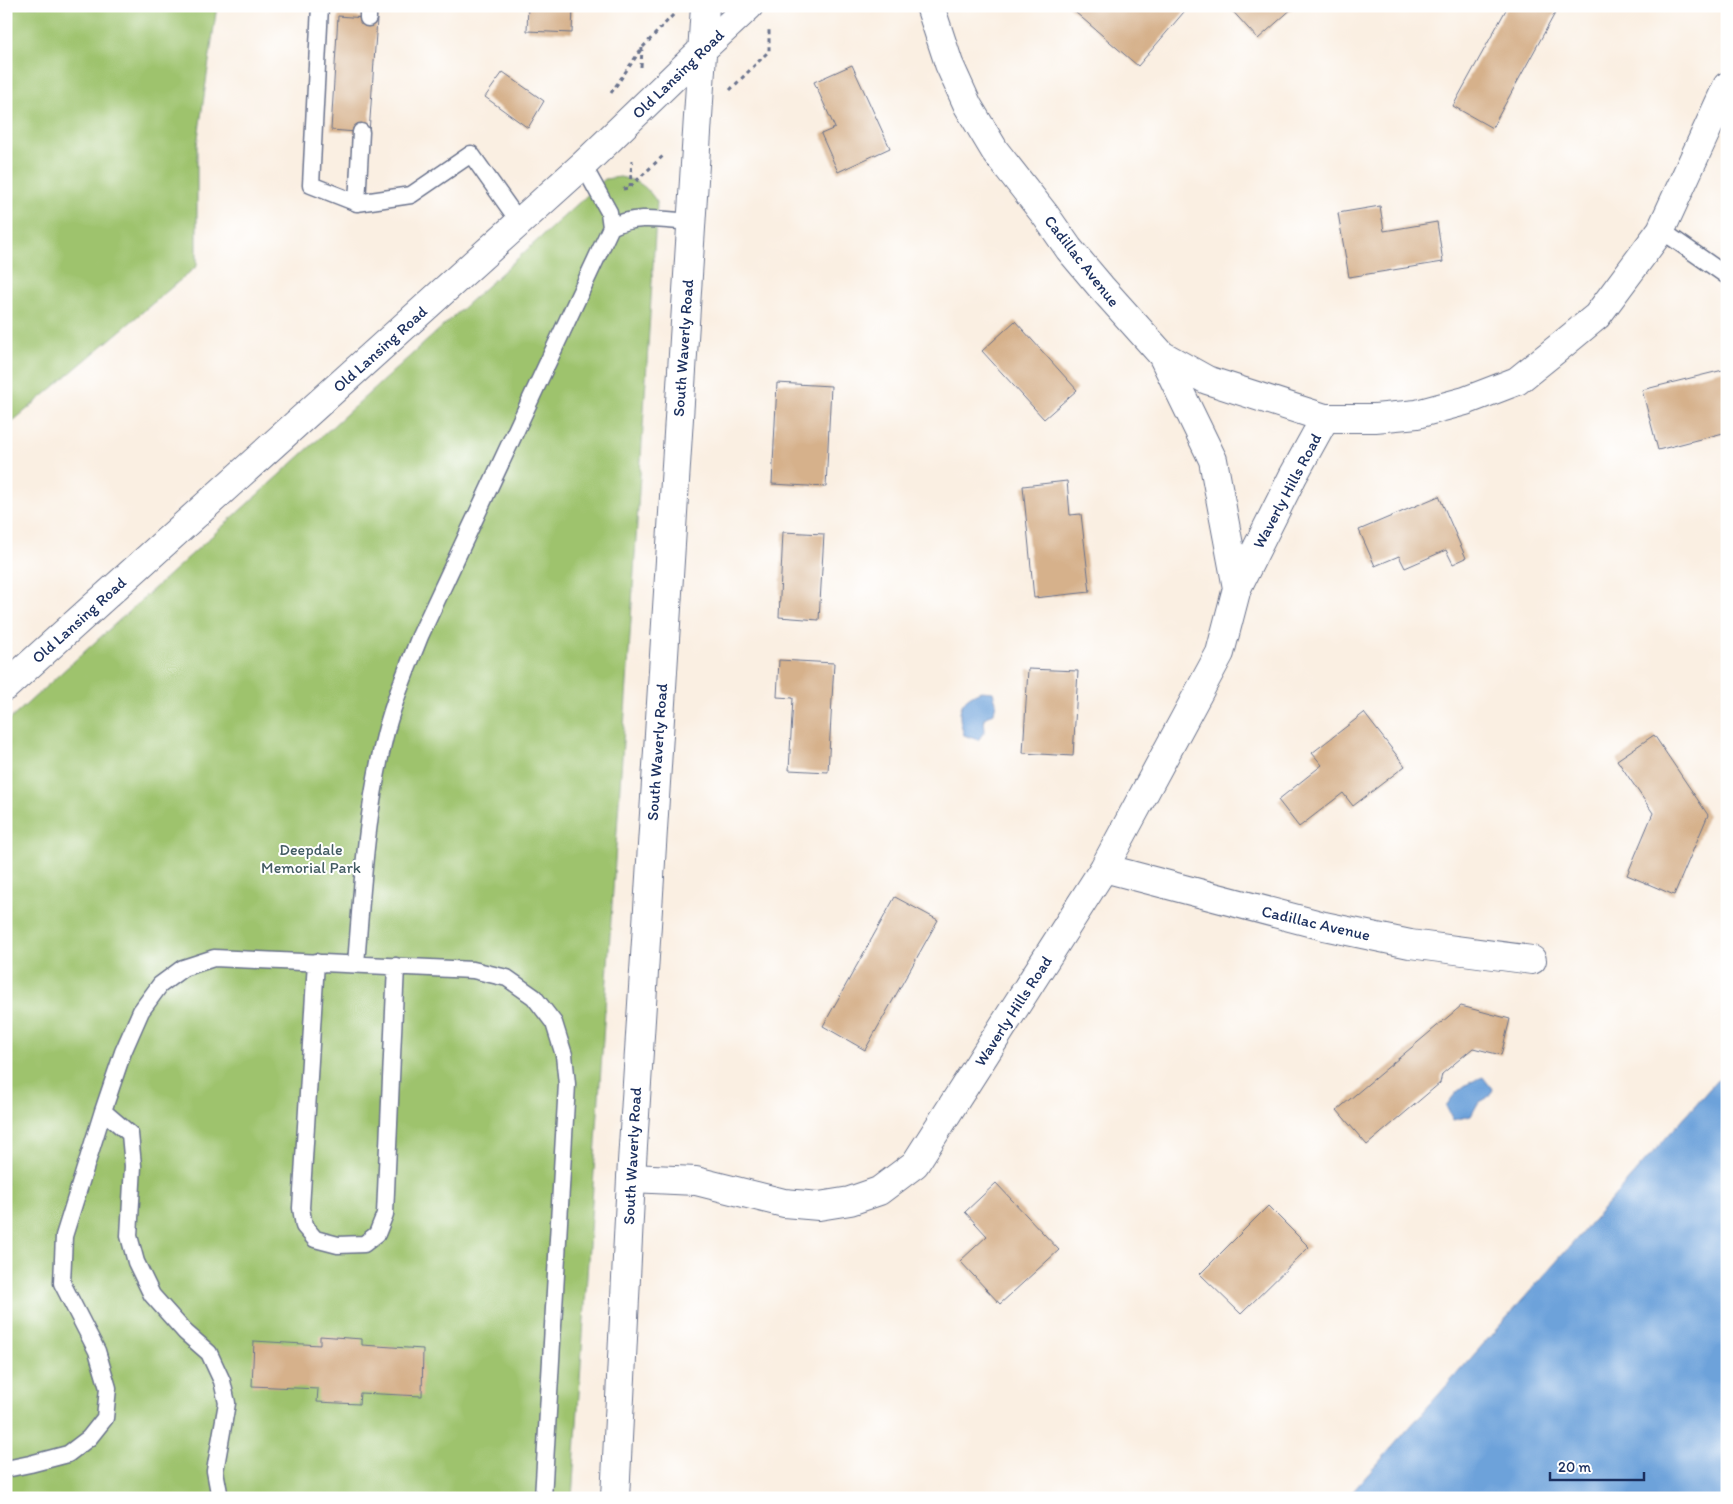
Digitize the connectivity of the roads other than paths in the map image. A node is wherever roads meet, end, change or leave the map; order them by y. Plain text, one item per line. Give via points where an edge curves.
1 (320, 6) edge
2 (704, 6) edge
3 (749, 6) edge
4 (930, 6) edge
5 (702, 50) junction
6 (1727, 86) edge
7 (361, 132) dead end
8 (583, 165) junction
9 (357, 203) junction
10 (691, 222) junction
11 (520, 223) junction
12 (611, 227) junction
13 (1661, 230) junction
14 (1727, 276) edge
15 (1162, 355) junction
16 (1325, 418) junction
17 (1237, 588) junction
18 (6, 686) edge
19 (1104, 868) junction
20 (1532, 960) dead end
21 (316, 962) junction
22 (356, 964) junction
23 (396, 966) junction
24 (103, 1111) junction
25 (631, 1178) junction
26 (6, 1469) edge
27 (220, 1498) edge
28 (543, 1498) edge
29 (615, 1498) edge

1 - 9 lane via 311,185
2 - 5 street, South Waverly Road
3 - 5 street, Old Lansing Road
4 - 15 street, Cadillac Avenue via 949,64 968,106 995,151 1069,249
5 - 8 street, Old Lansing Road
5 - 10 street, South Waverly Road
6 - 13 street, Waverly Hills Road
7 - 9 lane
8 - 11 street, Old Lansing Road
8 - 12 lane via 609,212
9 - 11 lane via 411,195 471,154
10 - 12 lane via 641,218
10 - 25 street, South Waverly Road
11 - 18 street, Old Lansing Road
12 - 22 lane via 420,636 399,691 383,743 370,806
13 - 14 lane
13 - 16 street, Waverly Hills Road via 1597,316 1518,381 1465,401 1417,414
15 - 16 street, Cadillac Avenue via 1207,380
15 - 17 street, Waverly Hills Road via 1213,460
16 - 17 street, Waverly Hills Road
17 - 19 street, Waverly Hills Road via 1220,653
19 - 20 street, Cadillac Avenue via 1324,926 1410,944
19 - 25 street, Waverly Hills Road via 915,1164 879,1190 850,1201 819,1206 784,1203 696,1182
21 - 22 lane
21 - 23 lane via 301,1208 304,1226 315,1239 338,1245 364,1244 377,1234 385,1214
21 - 24 lane via 214,958 183,968 160,985 141,1011
22 - 23 lane
23 - 28 lane via 473,970 507,978 534,997 554,1024 564,1055 567,1084
24 - 26 lane via 64,1236 62,1283 97,1351 108,1388 105,1418 89,1438 68,1454
24 - 27 lane via 130,1134 129,1236 136,1262 152,1295 209,1353 222,1381 226,1403 215,1471
25 - 29 street, South Waverly Road

